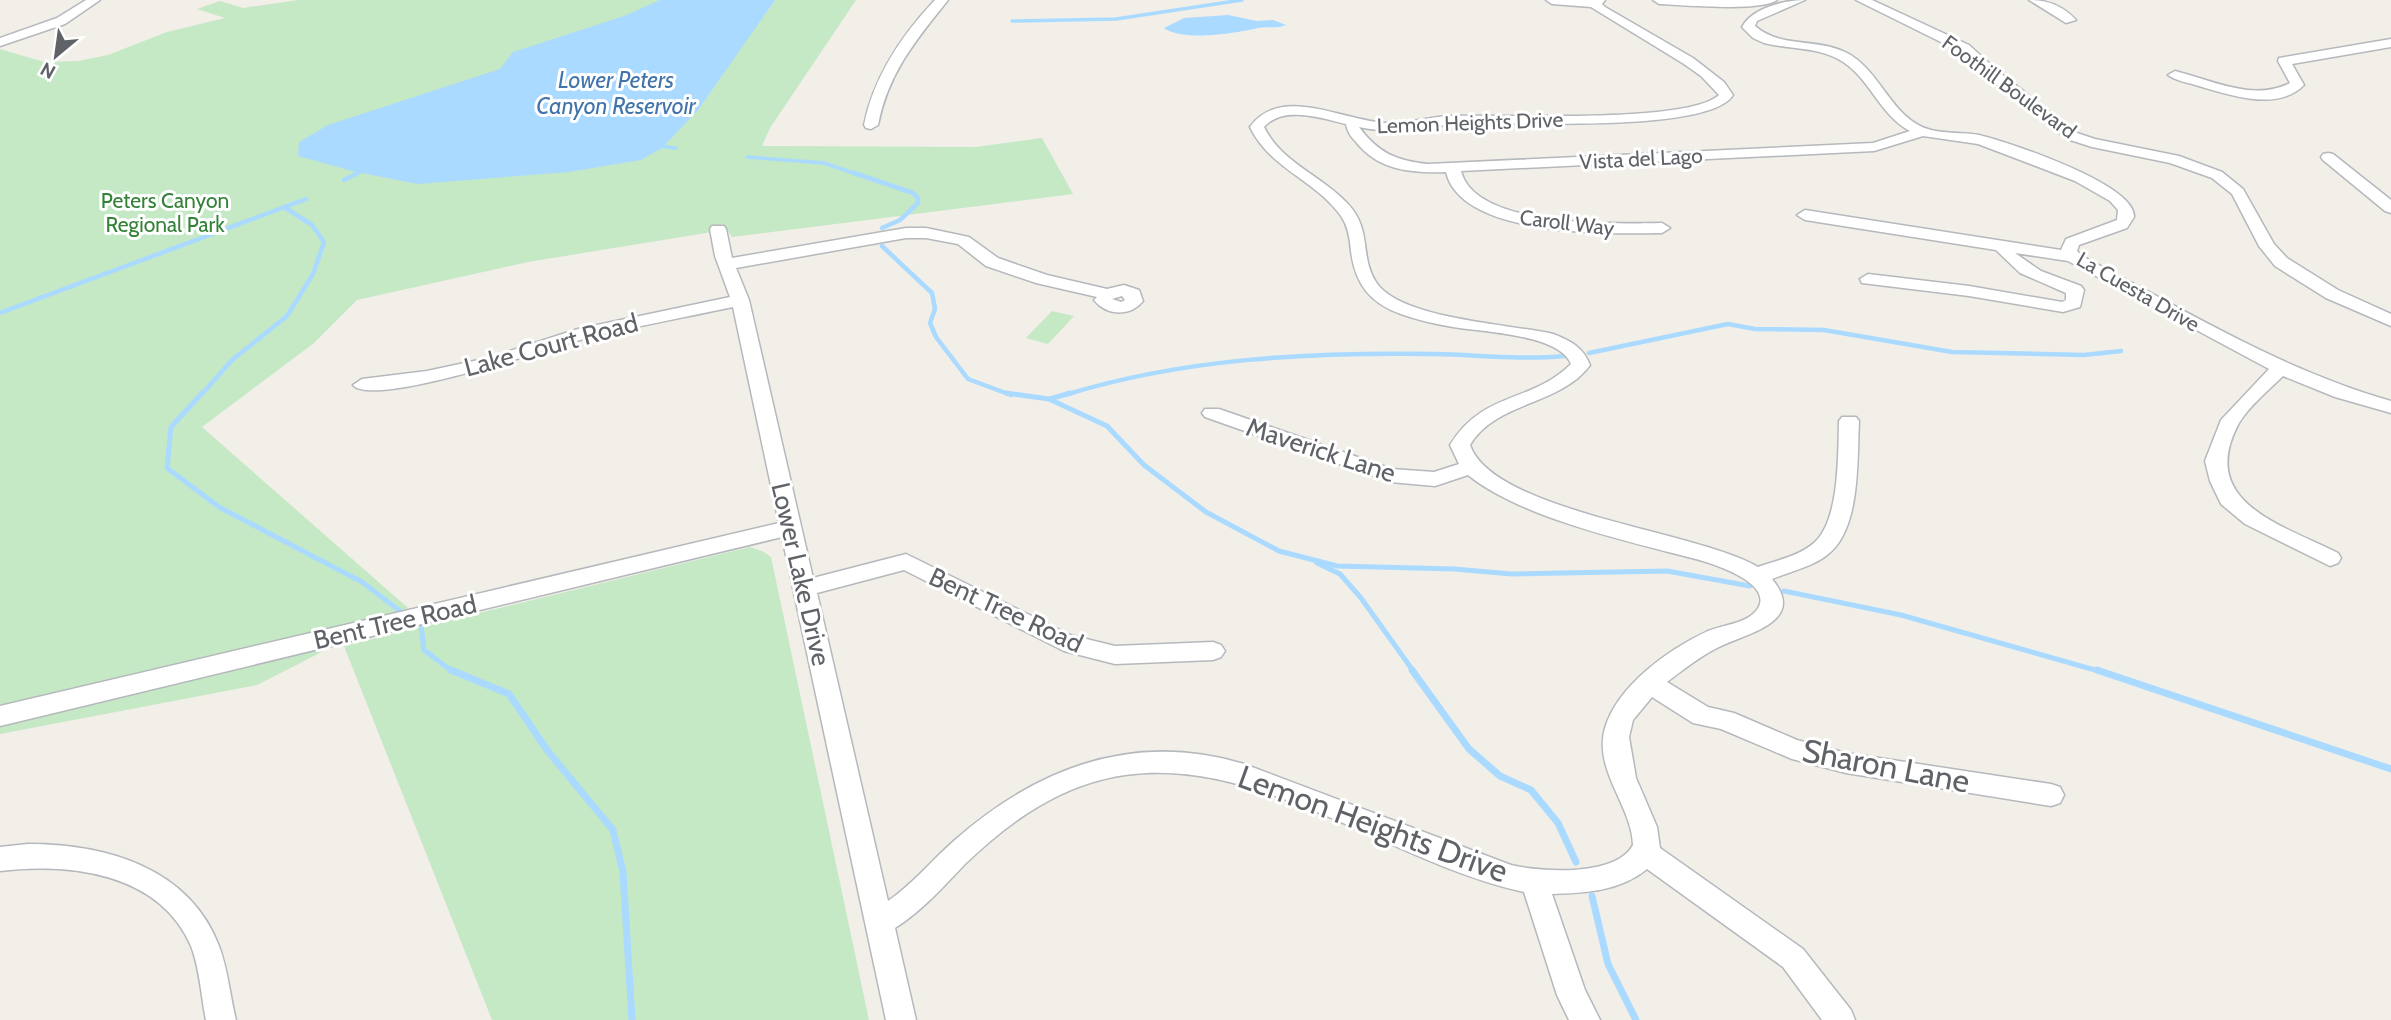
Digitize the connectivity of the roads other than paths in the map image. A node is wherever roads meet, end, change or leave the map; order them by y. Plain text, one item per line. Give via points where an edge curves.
1 (94, 0) edge
2 (942, 0) edge
3 (1552, 0) edge
4 (1659, 0) edge
5 (1771, 0) edge
6 (1799, 0) edge
7 (1862, 0) edge
8 (2035, 0) edge
9 (1597, 2) edge
10 (2070, 20) dead end
11 (61, 21) junction
12 (83, 23) dead end
13 (0, 42) edge
14 (2391, 43) edge
15 (2175, 75) dead end
16 (1353, 123) junction
17 (871, 125) dead end
18 (1399, 127) junction
19 (1923, 132) junction
20 (1364, 144) junction
21 (2328, 157) dead end
22 (1452, 167) junction
23 (2391, 208) edge
24 (1805, 215) dead end
25 (1662, 228) dead end
26 (718, 229) dead end
27 (2003, 248) junction
28 (2073, 257) junction
29 (728, 264) junction
30 (1868, 279) dead end
31 (1107, 294) dead end
32 (740, 300) junction
33 (2391, 321) edge
34 (2280, 369) junction
35 (362, 385) dead end
36 (2391, 407) edge
37 (1212, 413) dead end
38 (1849, 421) dead end
39 (1472, 467) junction
40 (789, 528) junction
41 (2330, 558) dead end
42 (1756, 576) junction
43 (804, 588) junction
44 (1213, 651) dead end
45 (1655, 679) junction
46 (0, 716) edge
47 (2051, 795) dead end
48 (1646, 853) junction
49 (0, 859) edge
50 (1534, 881) junction
51 (880, 922) junction
52 (221, 1020) edge
53 (901, 1020) edge
54 (1585, 1020) edge
55 (1840, 1020) edge

1 - 11 street
2 - 17 street via 920,21 895,64 874,101
3 - 9 street
4 - 5 street
6 - 19 street via 1752,19 1748,27 1772,40 1844,57 1907,123
7 - 33 street, Foothill Boulevard via 1964,48 2072,136 2174,159 2217,175 2238,192 2267,246 2281,262 2332,294
8 - 10 street
9 - 18 street, Lemon Heights Drive via 1704,71 1724,90 1723,100 1675,114 1624,119 1443,120
11 - 12 street
11 - 13 street
14 - 15 street via 2284,61 2297,85 2281,95 2237,91
16 - 18 street, Lemon Heights Drive
16 - 20 street, Vista del Lago
16 - 39 street, Lemon Heights Drive via 1282,111 1266,115 1257,127 1279,156 1347,212 1357,229 1364,278 1375,293 1442,320 1555,340 1575,352 1581,365 1561,384 1471,427 1460,445
18 - 20 street
19 - 22 street, Vista del Lago via 1874,147
19 - 28 street, La Cuesta Drive via 1994,145 2087,182 2120,201 2126,221 2071,242 2068,252
20 - 22 street, Vista del Lago via 1374,155 1399,166
21 - 23 street
22 - 25 street, Caroll Way via 1458,184 1476,201 1508,216 1618,230
24 - 27 street
26 - 29 street, Lower Lake Drive
27 - 28 street
27 - 30 street via 2021,268 2075,290 2074,303 2063,307
28 - 34 street, La Cuesta Drive
29 - 31 street via 926,233 963,240 1013,271
29 - 32 street, Lower Lake Drive
32 - 35 street, Lake Court Road via 584,333 440,374
32 - 40 street, Lower Lake Drive
34 - 36 street, La Cuesta Drive
34 - 41 street via 2231,420 2215,461 2220,481 2228,499 2252,519
37 - 39 street, Maverick Lane via 1390,475 1435,479
38 - 42 street via 1844,485 1832,539 1819,551
39 - 42 street via 1542,506 1724,559
40 - 43 street, Lower Lake Drive
40 - 46 street, Bent Tree Road
42 - 45 street via 1770,598 1766,615 1715,638
43 - 44 street, Bent Tree Road via 906,562 1064,642 1089,650 1115,655
43 - 51 street, Lower Lake Drive
45 - 47 street, Sharon Lane via 1702,716 1725,720 1792,748 1846,763
45 - 48 street via 1633,701 1617,729 1619,760 1630,801 1648,838
48 - 50 street, Lemon Heights Drive via 1612,876
48 - 55 street via 1793,958
49 - 52 street via 95,861 128,870 160,888 186,912 203,940
50 - 51 street, Lemon Heights Drive via 1443,852 1250,776 1194,762 1166,761 1104,769 1041,790 1010,809 912,902
50 - 54 street via 1572,995
51 - 53 street

